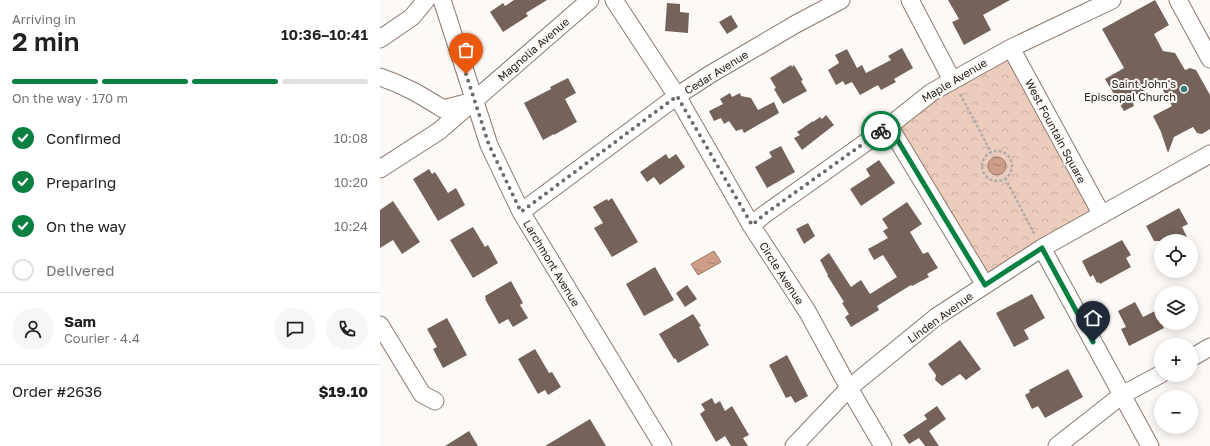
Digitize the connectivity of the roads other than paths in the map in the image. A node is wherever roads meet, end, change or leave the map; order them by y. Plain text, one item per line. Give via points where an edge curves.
1 (426, 0) edge
2 (442, 0) edge
3 (590, 0) edge
4 (614, 0) edge
5 (841, 0) edge
6 (910, 0) edge
7 (1112, 0) edge
8 (1178, 0) edge
9 (380, 39) edge
10 (1011, 48) junction
11 (1210, 59) edge
12 (380, 77) edge
13 (952, 80) junction
14 (677, 96) junction
15 (474, 100) junction
16 (889, 126) junction
17 (1210, 154) edge
18 (380, 169) edge
19 (521, 212) junction
20 (1102, 215) junction
21 (752, 225) junction
22 (1042, 248) junction
23 (985, 285) junction
24 (380, 325) edge
25 (1210, 347) edge
26 (1198, 354) edge
27 (1154, 378) edge
28 (849, 388) junction
29 (1122, 395) junction
30 (435, 401) dead end
31 (663, 446) edge
32 (794, 446) edge
33 (883, 446) edge
34 (1057, 446) edge
35 (1150, 446) edge

1 - 9 street via 412,17
2 - 15 street, Larchmont Avenue
3 - 15 street, Magnolia Avenue
4 - 14 street, Circle Avenue
5 - 14 street, Cedar Avenue via 796,24
6 - 13 street
7 - 10 street, Maple Avenue
8 - 11 street
10 - 13 street, Maple Avenue
10 - 20 street, West Fountain Square
12 - 15 street via 399,83 443,109
13 - 16 street, Maple Avenue via 932,92
14 - 19 street, Cedar Avenue
14 - 21 street, Circle Avenue
15 - 18 street, Magnolia Avenue via 439,131
15 - 19 street, Larchmont Avenue via 489,145
16 - 21 street, Maple Avenue
16 - 23 street
17 - 20 street, Linden Avenue
19 - 31 street, Larchmont Avenue
20 - 22 street, Linden Avenue
21 - 28 street, Circle Avenue via 807,311
22 - 23 street, Linden Avenue
22 - 29 street
23 - 28 street, Linden Avenue via 936,317
24 - 30 street via 422,394
25 - 26 street
27 - 29 street
28 - 32 street, Linden Avenue
28 - 33 street, Circle Avenue
29 - 34 street
29 - 35 street

